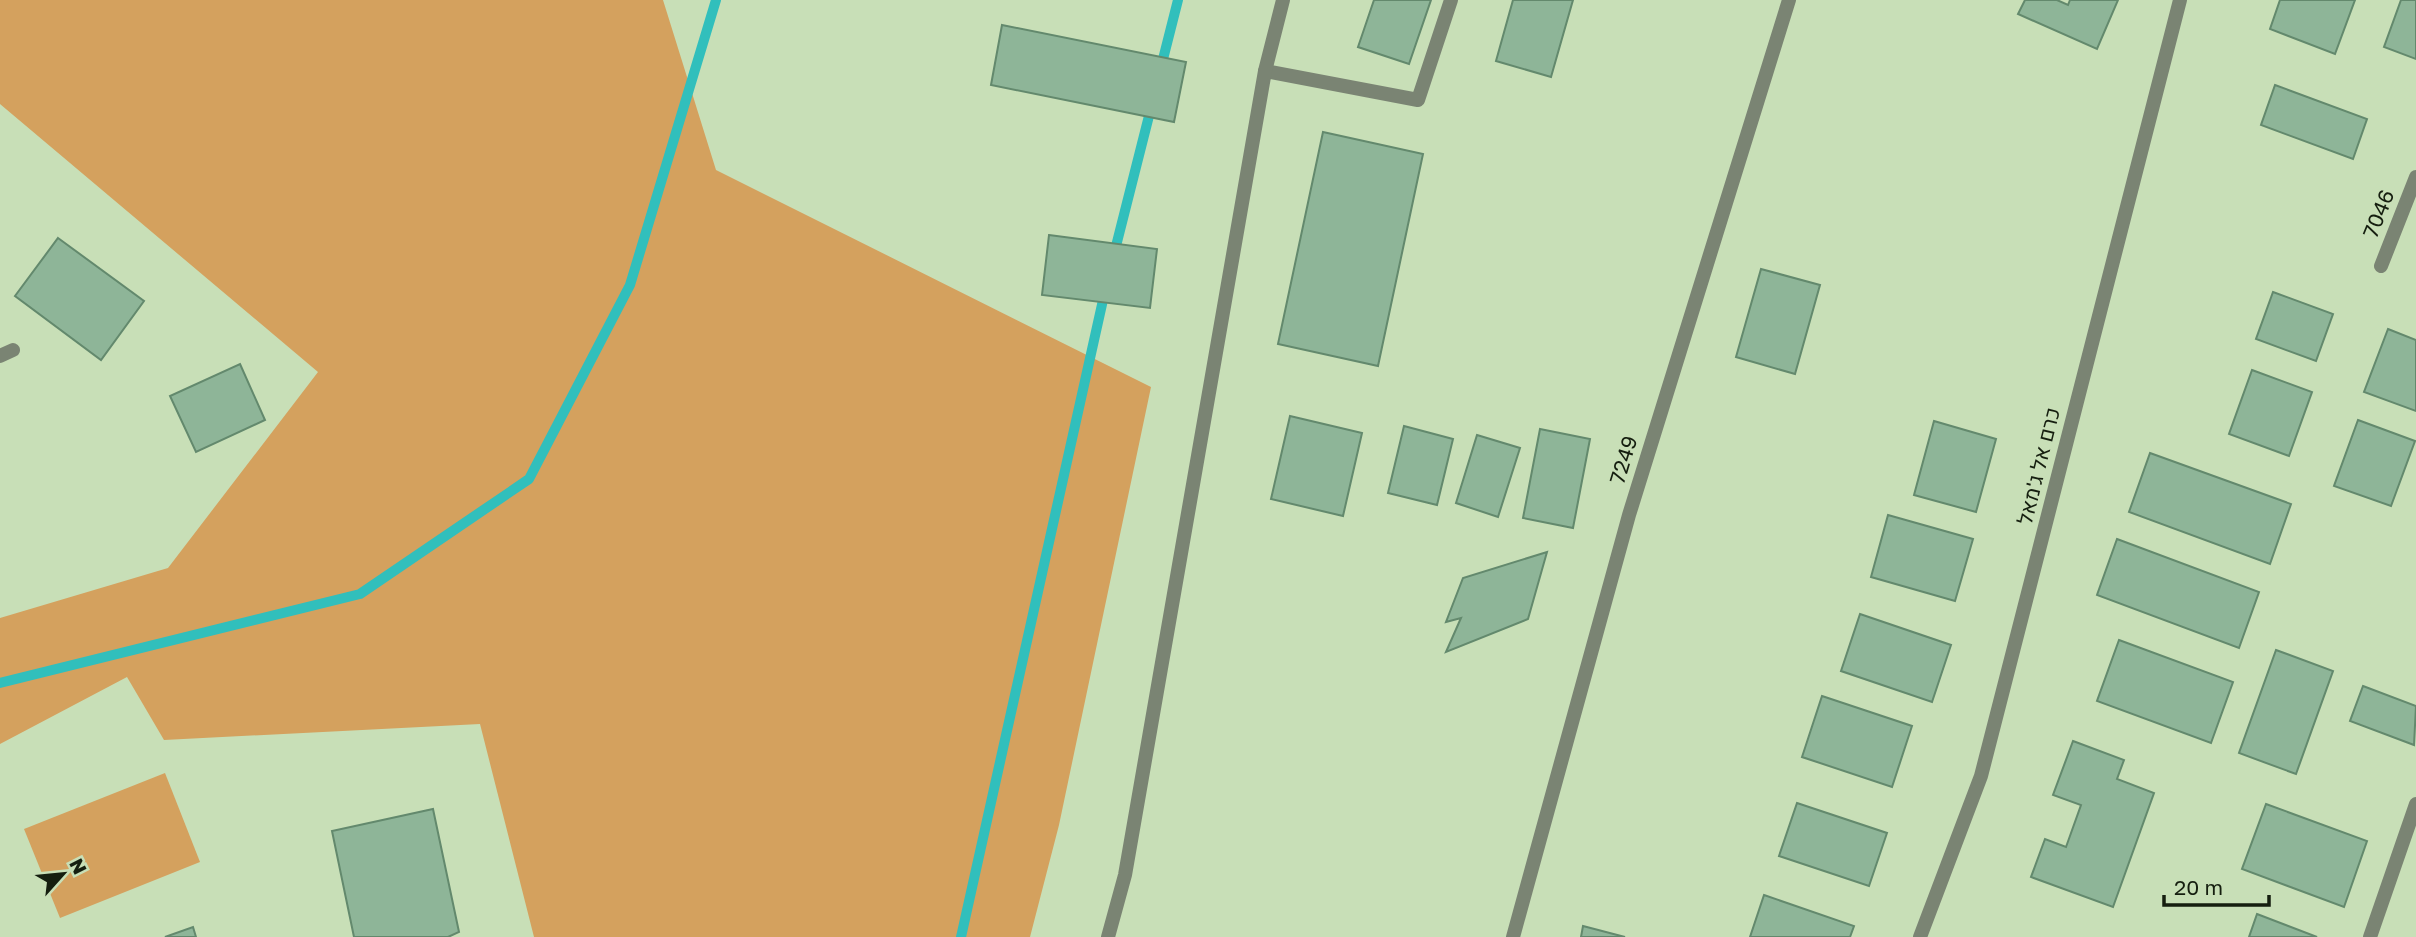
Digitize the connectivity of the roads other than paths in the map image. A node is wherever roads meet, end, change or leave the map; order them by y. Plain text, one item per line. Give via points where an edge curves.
1 (1283, 0) edge
2 (1451, 0) edge
3 (1789, 0) edge
4 (2180, 0) edge
5 (1265, 71) junction
6 (2416, 180) edge
7 (2381, 266) dead end
8 (2416, 804) edge
9 (2413, 822) edge
10 (1108, 937) edge
11 (1513, 937) edge
12 (1920, 937) edge
13 (2370, 937) edge

1 - 5 street
2 - 5 street via 1418,100
3 - 11 street, 7249 via 1629,515
4 - 12 street, כרם אל ג'מאל via 1981,776
5 - 10 street via 1125,875
6 - 7 street, 7046
8 - 9 street
9 - 13 street

